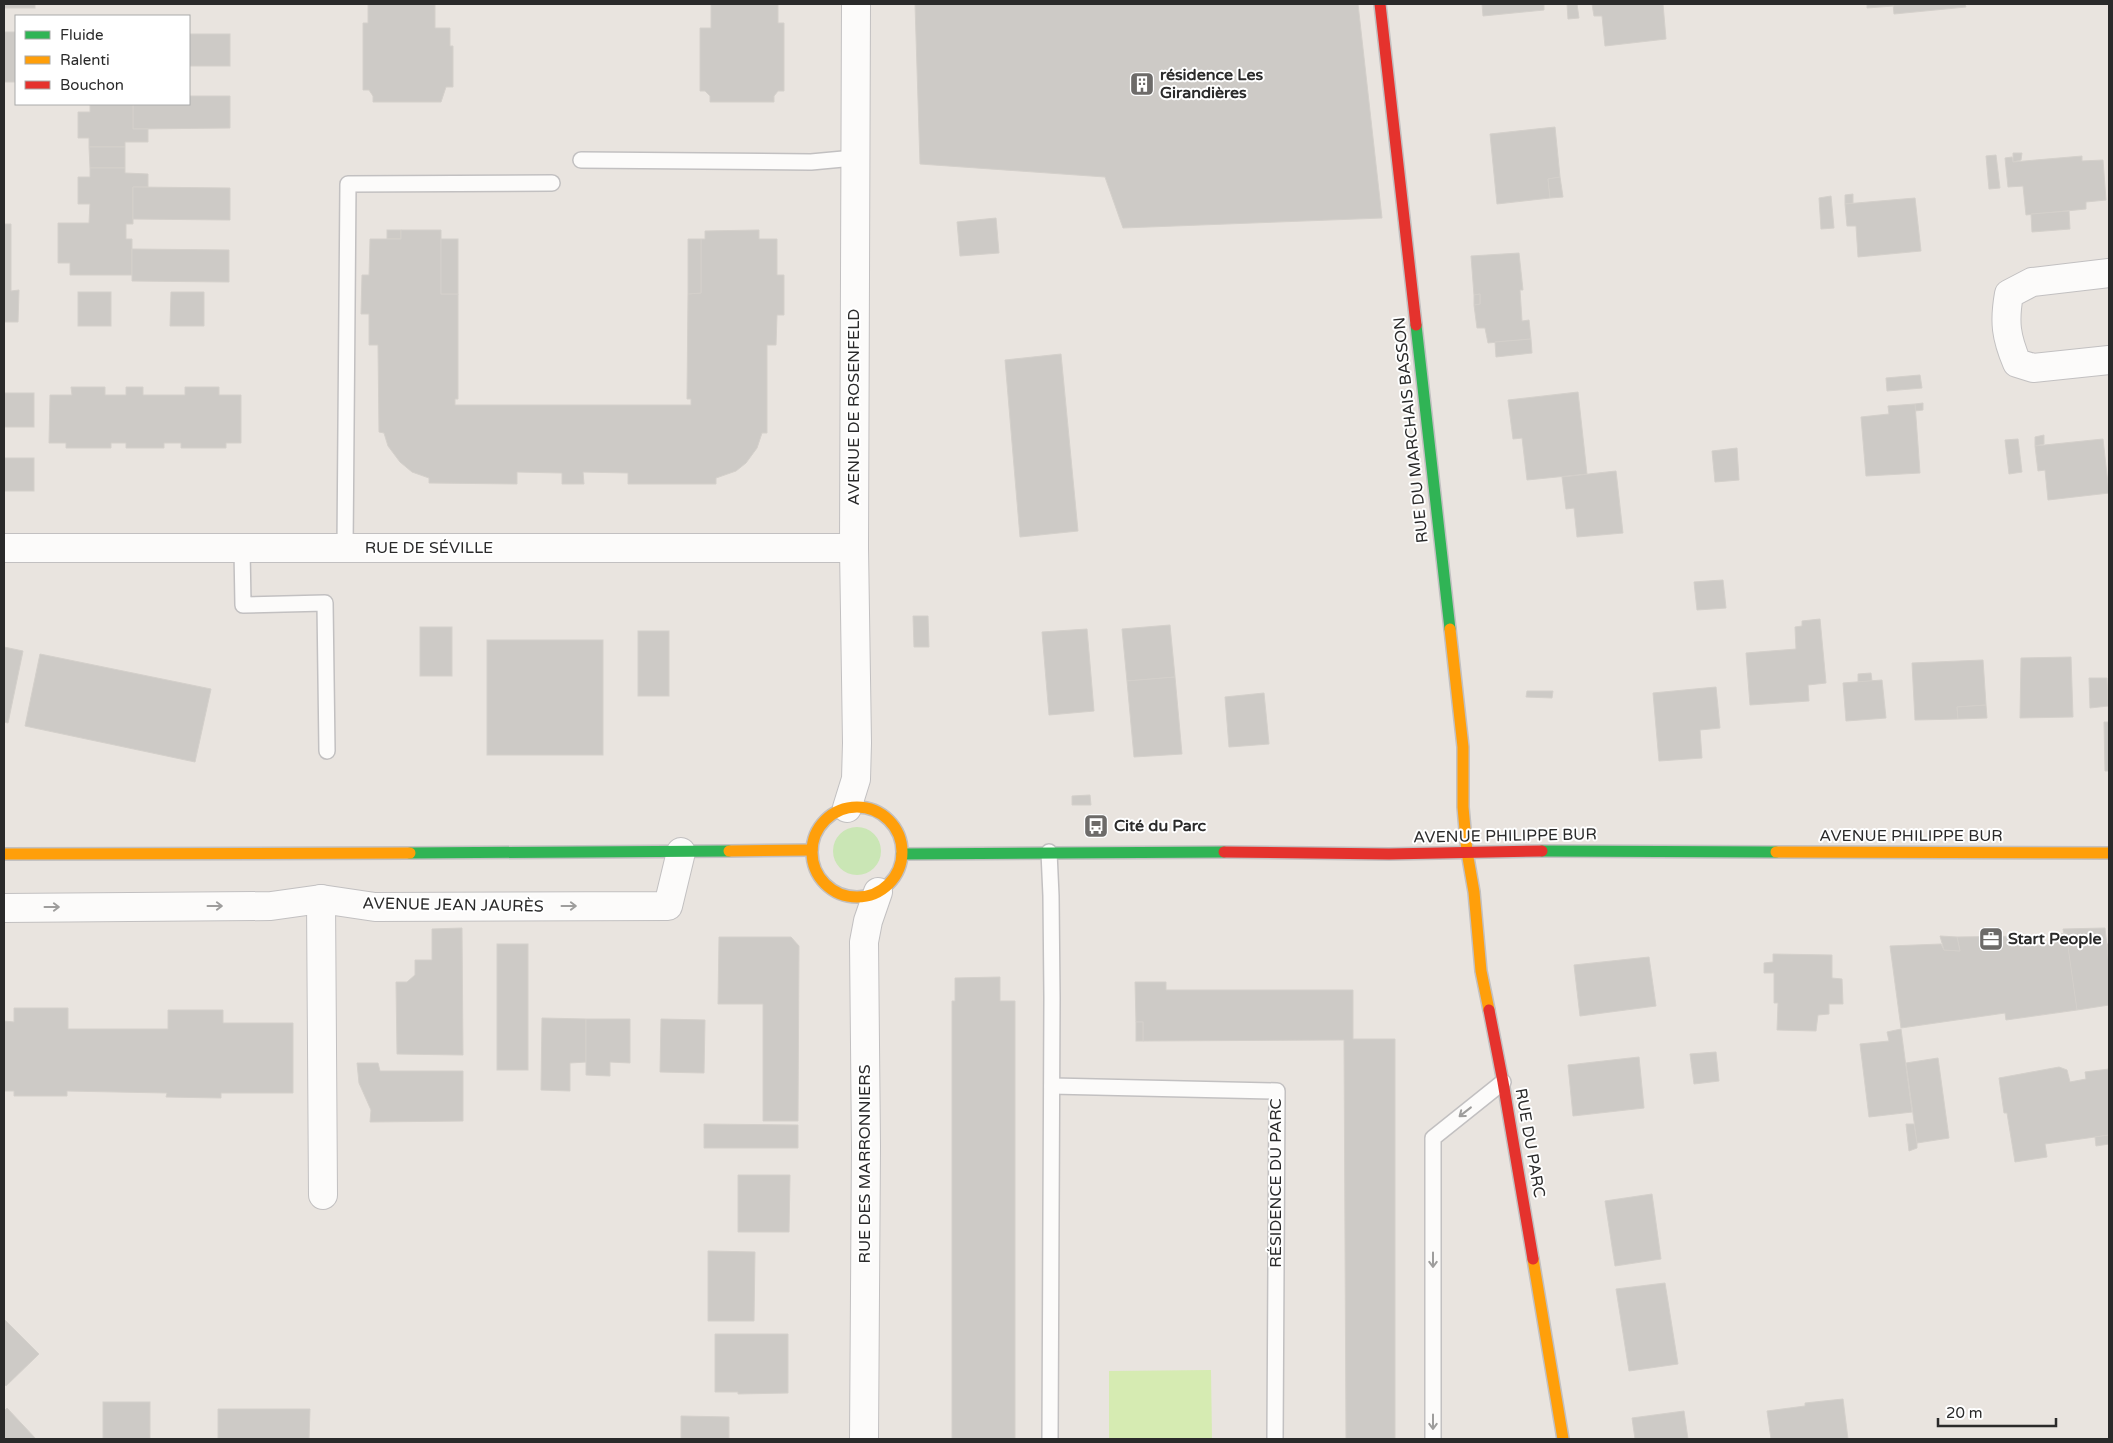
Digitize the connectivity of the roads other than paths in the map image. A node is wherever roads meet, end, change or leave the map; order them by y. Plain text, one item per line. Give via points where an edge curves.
1 (856, 4) edge
2 (1380, 4) edge
3 (854, 158) junction
4 (581, 160) dead end
5 (552, 183) dead end
6 (2109, 274) edge
7 (2109, 360) edge
8 (4, 548) edge
9 (345, 548) junction
10 (854, 548) junction
11 (242, 549) junction
12 (326, 751) dead end
13 (847, 808) junction
14 (812, 850) junction
15 (681, 852) junction
16 (1049, 852) junction
17 (1467, 852) junction
18 (2109, 853) edge
19 (4, 854) edge
20 (902, 854) junction
21 (878, 892) junction
22 (321, 900) junction
23 (4, 908) edge
24 (1503, 1082) junction
25 (1052, 1086) junction
26 (323, 1194) dead end
27 (864, 1439) edge
28 (1050, 1439) edge
29 (1275, 1439) edge
30 (1433, 1439) edge
31 (1563, 1439) edge

1 - 3 street, AVENUE DE ROSENFELD
2 - 17 street, RUE DU MARCHAIS BASSON via 1463,747
3 - 4 lane via 811,162
3 - 10 street, AVENUE DE ROSENFELD
5 - 9 lane via 348,184
6 - 7 street via 2032,282 2009,294 2006,312 2008,341 2017,363 2033,368
8 - 11 street, RUE DE SÉVILLE
9 - 10 street, RUE DE SÉVILLE
9 - 11 street, RUE DE SÉVILLE
10 - 13 street, AVENUE DE ROSENFELD via 856,779
11 - 12 lane via 243,605 325,603
13 - 14 street via 822,823
13 - 20 street via 861,807 886,818 895,828
14 - 15 street
14 - 21 street via 813,863 826,886 850,897
15 - 19 street
22 -> 15 street, AVENUE JEAN JAURÈS via 374,907 668,906
16 - 17 street, AVENUE PHILIPPE BUR
16 - 20 street, AVENUE PHILIPPE BUR
16 - 25 lane
17 - 18 street, AVENUE PHILIPPE BUR
17 - 24 street, RUE DU PARC via 1481,971
20 - 21 street via 899,869
21 - 27 street, RUE DES MARRONNIERS via 864,942
23 -> 22 street, AVENUE JEAN JAURÈS via 271,906
22 - 26 street
24 -> 30 lane via 1433,1138
24 - 31 street, RUE DU PARC
25 - 28 lane
25 - 29 lane, RÉSIDENCE DU PARC via 1277,1091

